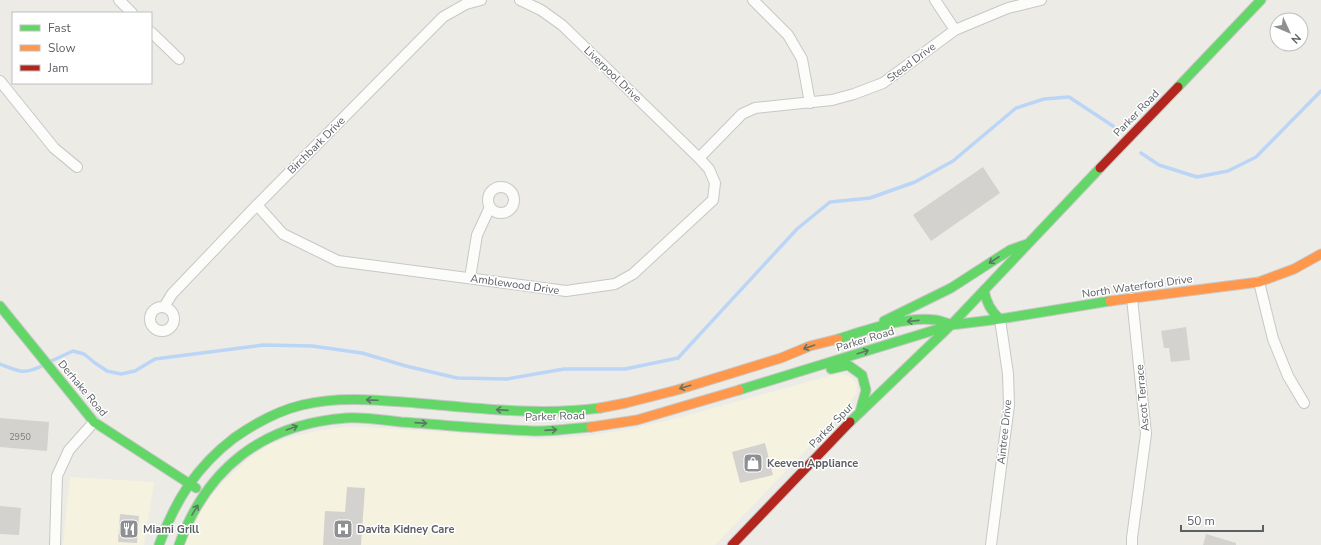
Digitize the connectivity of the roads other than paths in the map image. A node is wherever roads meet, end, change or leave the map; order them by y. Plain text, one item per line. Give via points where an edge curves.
1 (119, 0) edge
2 (481, 0) edge
3 (520, 0) edge
4 (753, 0) edge
5 (935, 0) edge
6 (1041, 0) edge
7 (1260, 0) edge
8 (131, 12) edge
9 (955, 30) junction
10 (152, 33) edge
11 (178, 58) dead end
12 (0, 82) edge
13 (810, 102) junction
14 (699, 158) junction
15 (77, 168) dead end
16 (257, 205) junction
17 (490, 207) dead end
18 (1029, 244) junction
19 (1321, 254) edge
20 (470, 278) junction
21 (1259, 282) junction
22 (984, 290) junction
23 (1132, 298) junction
24 (0, 306) edge
25 (164, 307) dead end
26 (1000, 319) junction
27 (951, 325) junction
28 (846, 337) junction
29 (770, 381) junction
30 (1304, 403) dead end
31 (859, 413) junction
32 (94, 422) junction
33 (188, 483) junction
34 (204, 494) junction
35 (55, 545) edge
36 (159, 545) edge
37 (179, 545) edge
38 (732, 545) edge
39 (991, 545) edge
40 (1132, 545) edge

1 - 8 street
2 - 16 street, Birchbark Drive via 466,4 443,18
3 - 14 street, Liverpool Drive via 541,10 562,25
4 - 13 street via 788,35 802,59
5 - 9 street
6 - 9 street, Steed Drive via 1008,8
7 - 18 main road, Parker Road
9 - 13 street, Steed Drive via 884,83 839,98
10 - 11 street
12 - 15 street via 54,148
13 - 14 street, Steed Drive via 755,108 742,114
14 - 20 street, Amblewood Drive via 709,169 715,183 713,200 633,274 615,284 566,291
16 - 20 street, Amblewood Drive via 283,234 338,261
16 - 25 street, Birchbark Drive via 172,294
17 - 20 street via 478,235
18 - 22 main road, Parker Road
18 -> 28 main road, Parker Road via 1010,250 951,288
19 - 21 main road, North Waterford Drive via 1294,269
21 - 23 main road, North Waterford Drive
21 - 30 street via 1273,339 1288,376
22 - 26 main road via 989,307
22 - 27 main road, Parker Road
23 - 26 main road, North Waterford Drive
23 - 40 street, Ascot Terrace via 1146,434
24 - 32 main road, Derhake Road
26 - 27 main road, North Waterford Drive
26 - 39 street, Aintree Drive via 1008,374 1009,405
27 -> 28 main road, Parker Road via 934,320 918,321 886,326
29 -> 27 main road, Parker Road
27 - 31 main road, Parker Spur
28 -> 33 main road, Parker Road via 813,345 784,357 680,389 610,406 562,411 522,411 376,400 340,400 288,409 237,435 202,465
29 - 31 main road via 848,365 862,375 866,390
34 -> 29 main road, Parker Road via 222,472 270,437 298,426 323,421 348,418 541,431 602,426 671,411
31 - 38 main road, Parker Spur
32 - 33 main road, Derhake Road
32 - 35 street via 69,450 57,476
33 - 34 main road, Derhake Road
33 - 36 main road, Parker Road via 171,511
37 -> 34 main road, Parker Road via 184,529

